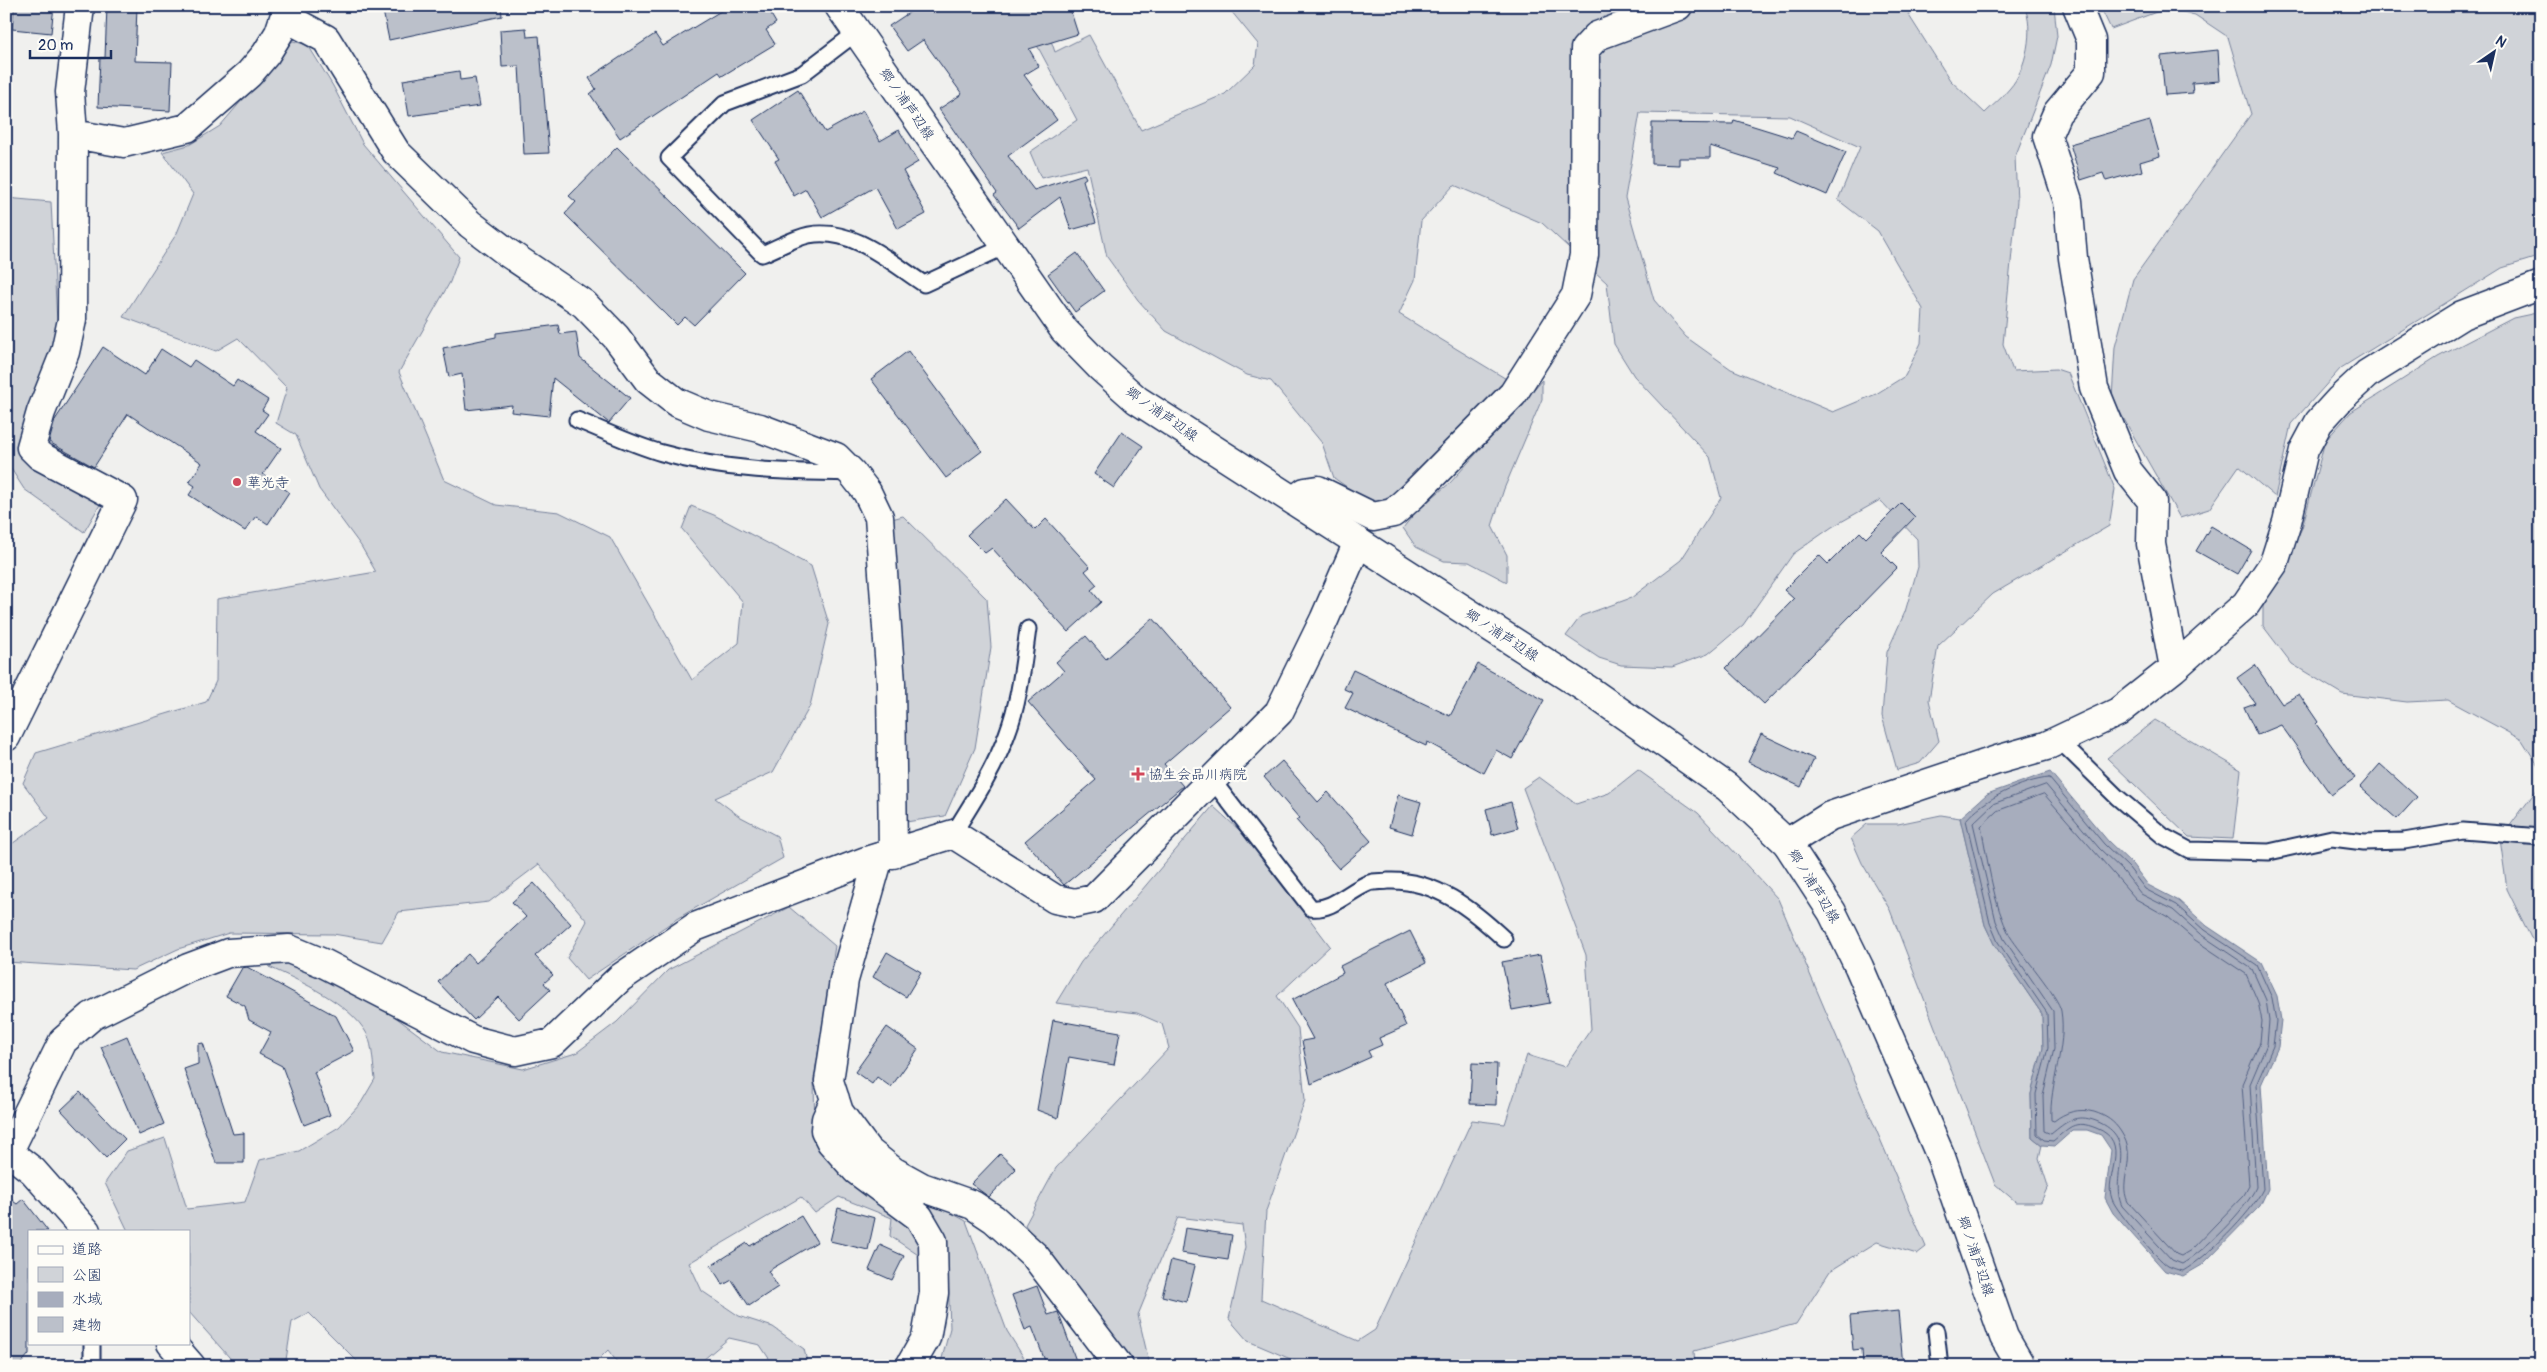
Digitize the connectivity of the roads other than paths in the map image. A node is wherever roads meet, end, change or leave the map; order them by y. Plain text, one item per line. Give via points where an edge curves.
1 (80, 6) edge
2 (839, 6) edge
3 (1678, 6) edge
4 (2077, 6) edge
5 (287, 12) edge
6 (857, 32) junction
7 (73, 134) junction
8 (1006, 246) junction
9 (2541, 285) edge
10 (577, 420) dead end
11 (852, 473) junction
12 (1295, 500) junction
13 (1358, 542) junction
14 (1028, 629) dead end
15 (2174, 668) junction
16 (6, 737) edge
17 (2059, 740) junction
18 (1212, 781) junction
19 (953, 834) junction
20 (2541, 837) edge
21 (1787, 844) junction
22 (886, 856) junction
23 (1504, 939) dead end
24 (835, 1100) junction
25 (8, 1150) edge
26 (85, 1230) edge
27 (1936, 1331) dead end
28 (92, 1344) edge
29 (173, 1344) edge
30 (92, 1366) edge
31 (191, 1366) edge
32 (910, 1366) edge
33 (1119, 1366) edge
34 (1940, 1366) edge
35 (2021, 1366) edge

1 - 7 main road via 70,92
2 - 6 main road, 郷ノ浦芦辺線
3 - 12 main road via 1597,36 1585,50 1584,255 1576,295 1514,394 1393,513 1373,517 1318,490 1306,492
4 - 15 main road via 2091,40 2091,72 2057,113 2047,136 2068,201 2073,258 2094,388 2128,471 2152,501 2152,544
5 - 7 main road via 275,40 249,74 187,128 124,143
5 - 11 main road via 326,39 396,152 470,224 584,304 616,337 648,380 676,402 709,416 760,428 836,457
6 - 8 main road, 郷ノ浦芦辺線
6 - 8 lane via 802,74 724,103 669,158 762,254 808,235 830,233 860,242 924,284
7 - 16 main road via 72,320 65,352 31,446 40,456 123,500
8 - 12 main road, 郷ノ浦芦辺線 via 1064,330 1130,393
9 - 15 main road via 2462,315 2367,374 2340,399 2319,422 2304,450 2274,563 2246,604
10 - 11 lane via 662,453 720,466 775,472
11 - 22 main road via 880,517 891,683
12 - 13 main road, 郷ノ浦芦辺線
13 - 18 main road via 1279,712
13 - 21 main road, 郷ノ浦芦辺線 via 1590,691 1727,787
14 - 19 lane via 1020,687 1007,733 986,781
15 - 17 main road via 2118,712
17 - 20 lane via 2117,797 2163,836 2188,850 2269,852 2332,838 2404,842 2463,831
17 - 21 main road via 1830,816
18 - 19 main road via 1094,899 1075,903 1055,898
18 - 23 lane via 1311,908 1322,909 1370,882 1402,881 1426,886 1449,896 1481,917
19 - 22 main road
21 - 35 main road, 郷ノ浦芦辺線 via 1832,912 1859,967 1941,1157 2004,1338
22 - 24 main road via 844,980 829,1081
22 - 25 main road via 694,927 620,978 552,1042 515,1051 473,1040 325,964 289,949 228,954 188,968 92,1016 63,1041
24 - 32 main road via 826,1119 825,1130 831,1142 856,1170 918,1217 933,1241 934,1293 926,1338
24 - 33 main road via 839,1112 868,1152 922,1187 973,1205 994,1219 1035,1256
25 - 26 main road via 33,1171
27 - 34 lane
28 - 30 lane
29 - 31 main road

